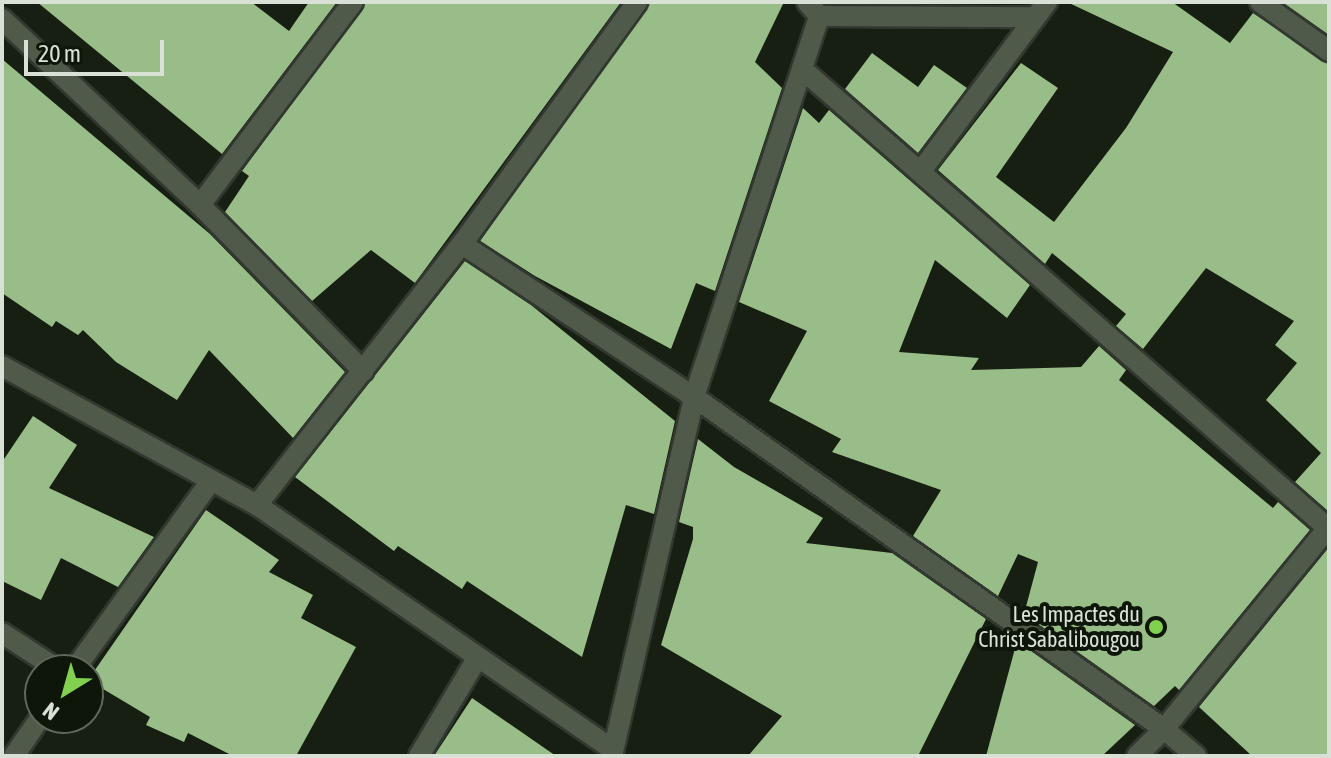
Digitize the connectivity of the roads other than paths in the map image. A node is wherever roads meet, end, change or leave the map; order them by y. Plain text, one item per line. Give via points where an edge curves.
1 (353, 2) edge
2 (637, 2) edge
3 (1260, 2) edge
4 (813, 9) edge
5 (1041, 10) edge
6 (2, 19) edge
7 (1329, 51) edge
8 (802, 69) junction
9 (921, 171) junction
10 (200, 205) junction
11 (462, 244) junction
12 (2, 366) edge
13 (363, 371) junction
14 (694, 397) junction
15 (211, 481) junction
16 (257, 505) junction
17 (1329, 529) edge
18 (2, 633) edge
19 (34, 654) edge
20 (86, 654) edge
21 (478, 657) junction
22 (1164, 729) junction
23 (29, 734) edge
24 (612, 753) edge
25 (14, 756) edge
26 (419, 756) edge
27 (1137, 756) edge
28 (1196, 756) edge

1 - 10 street
2 - 11 street
3 - 7 street
4 - 5 street
4 - 8 street
5 - 9 street
6 - 10 street
8 - 9 street
8 - 14 street
9 - 17 street
10 - 13 street
11 - 13 street
11 - 14 street
12 - 15 street
13 - 16 street
14 - 22 street
14 - 24 street
15 - 16 street
15 - 20 street
16 - 21 street
17 - 22 street
18 - 19 street
21 - 24 street
21 - 26 street
22 - 27 street
22 - 28 street
23 - 25 street

